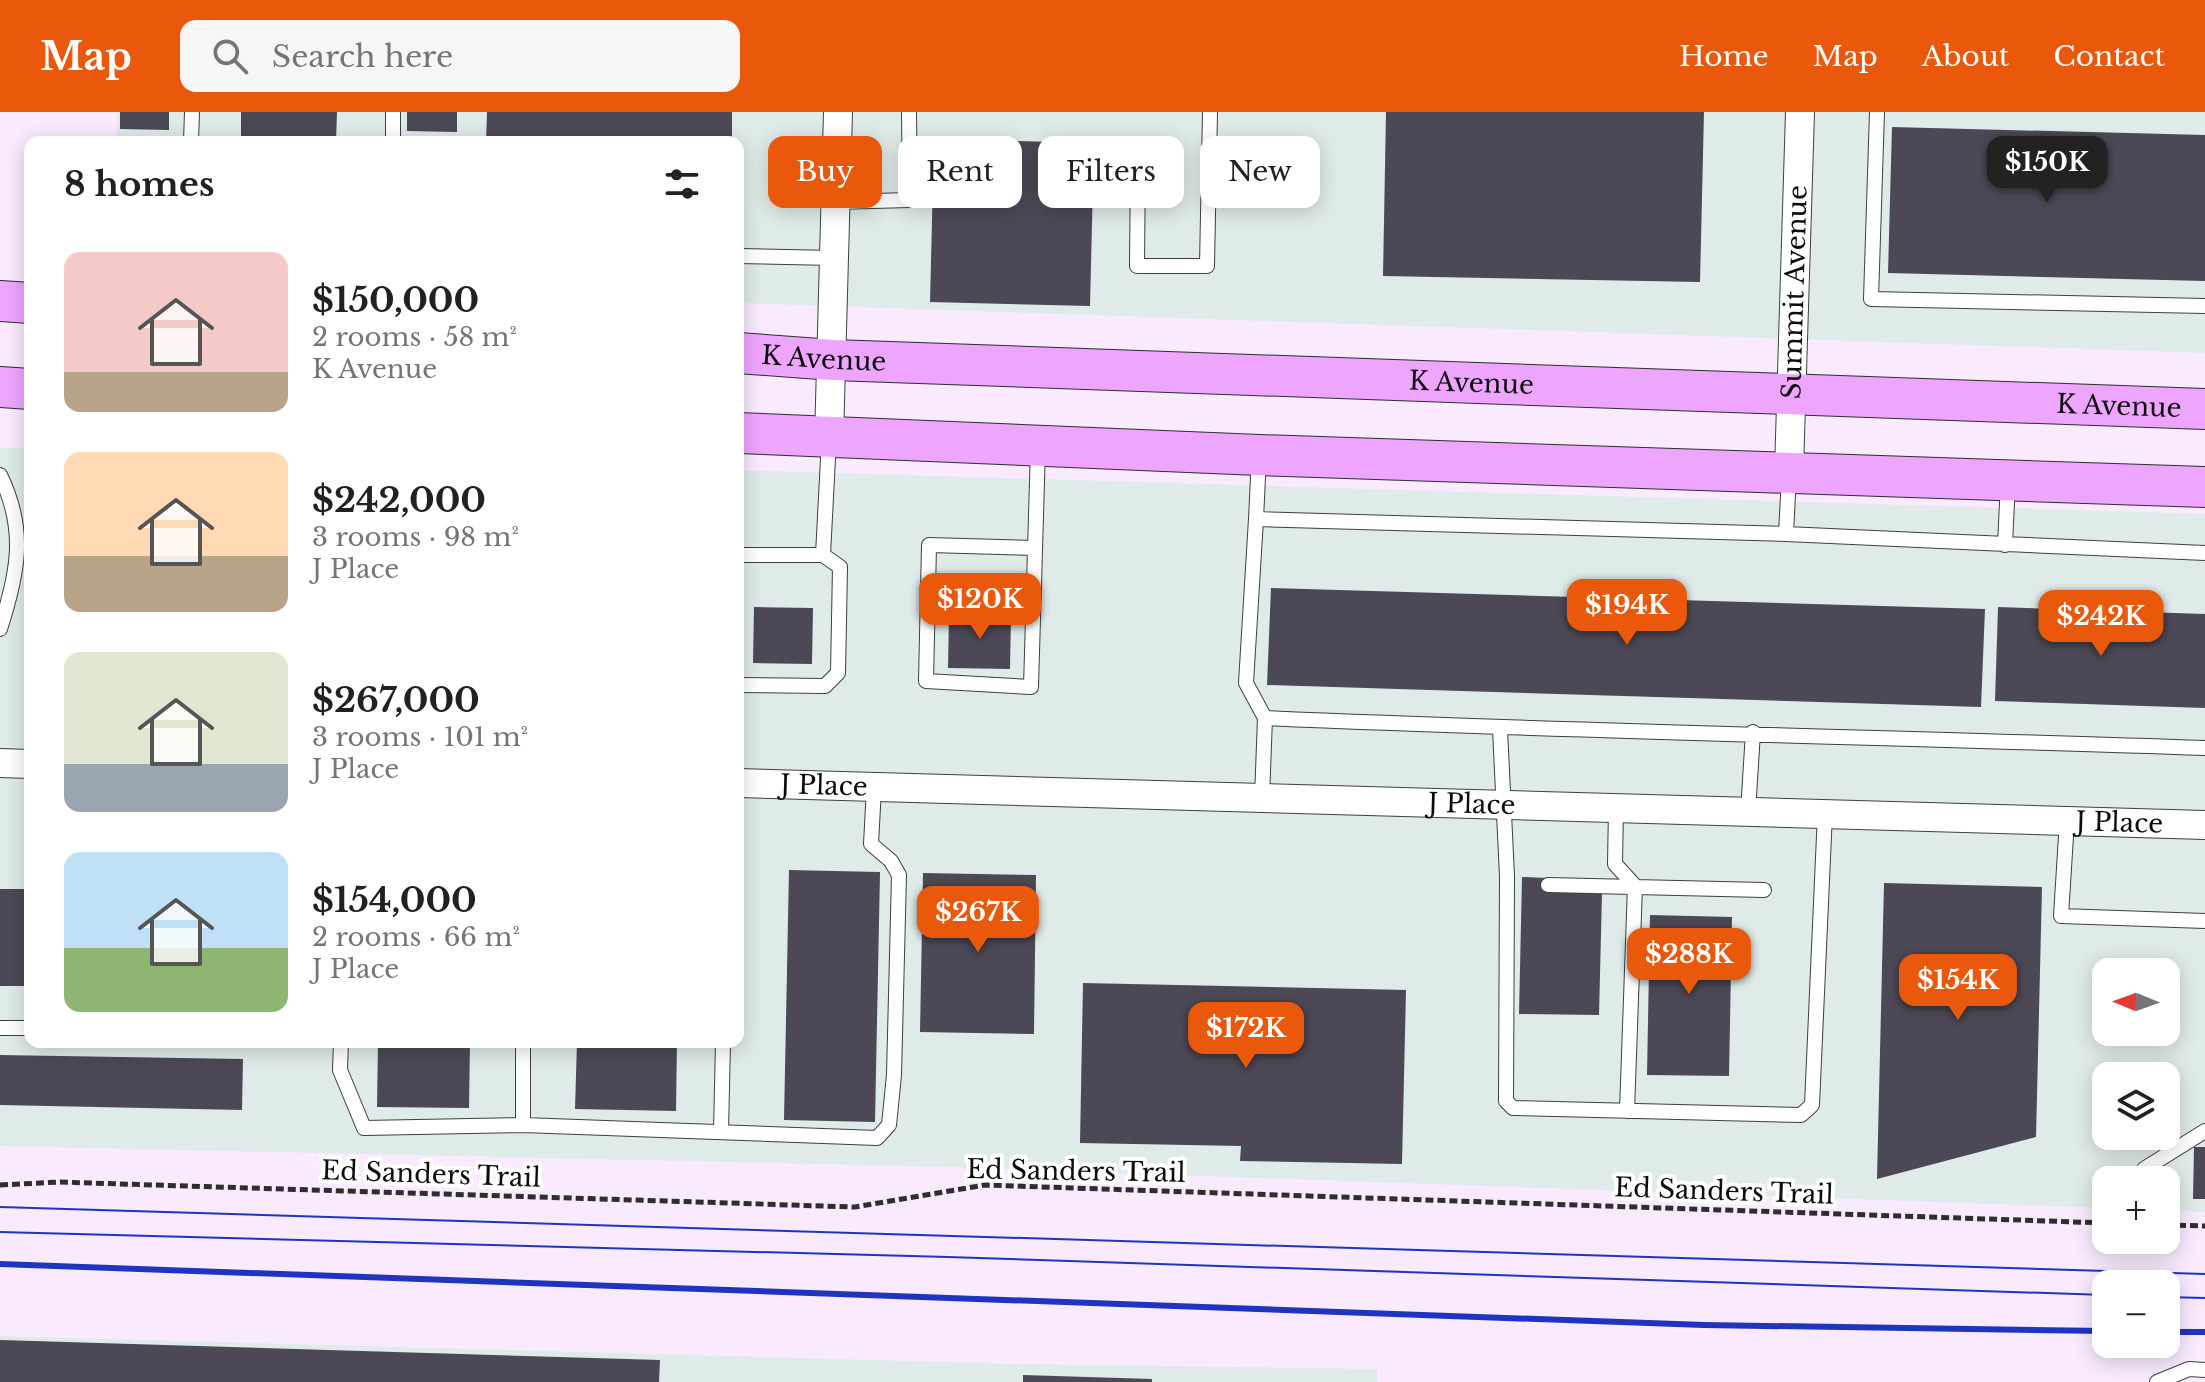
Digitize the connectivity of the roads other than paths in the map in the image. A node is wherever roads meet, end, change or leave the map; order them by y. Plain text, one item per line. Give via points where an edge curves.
1 (192, 112) edge
2 (393, 112) edge
3 (838, 112) edge
4 (909, 112) edge
5 (1210, 112) edge
6 (1800, 112) edge
7 (1877, 112) edge
8 (191, 136) edge
9 (393, 136) edge
10 (837, 136) edge
11 (882, 201) edge
12 (836, 208) edge
13 (1138, 208) edge
14 (744, 256) edge
15 (834, 258) junction
16 (0, 301) edge
17 (24, 303) edge
18 (2205, 306) edge
19 (744, 353) edge
20 (833, 360) junction
21 (0, 387) edge
22 (24, 389) edge
23 (1793, 396) junction
24 (2205, 409) edge
25 (744, 433) edge
26 (829, 439) junction
27 (1038, 447) junction
28 (1259, 455) junction
29 (1789, 470) junction
30 (0, 475) edge
31 (2008, 479) junction
32 (2205, 487) edge
33 (1256, 519) junction
34 (1786, 534) junction
35 (2005, 545) junction
36 (1035, 548) junction
37 (2205, 553) edge
38 (744, 555) edge
39 (823, 555) junction
40 (0, 629) edge
41 (744, 685) edge
42 (1265, 718) junction
43 (1500, 729) junction
44 (1753, 732) junction
45 (2205, 748) edge
46 (0, 763) edge
47 (24, 764) edge
48 (744, 783) edge
49 (874, 788) junction
50 (1262, 798) junction
51 (1506, 805) junction
52 (1616, 808) junction
53 (1748, 812) junction
54 (1825, 813) junction
55 (2067, 820) junction
56 (2205, 825) edge
57 (1548, 885) dead end
58 (1635, 886) junction
59 (1764, 890) dead end
60 (2205, 921) edge
61 (0, 1028) edge
62 (24, 1028) edge
63 (341, 1048) edge
64 (523, 1048) edge
65 (723, 1048) edge
66 (1627, 1111) junction
67 (523, 1125) junction
68 (2205, 1131) edge
69 (721, 1132) junction
70 (2149, 1166) edge
71 (2205, 1370) edge
72 (2157, 1382) edge

1 - 8 lane
2 - 9 lane
3 - 10 street
4 - 11 lane via 910,200
5 - 13 lane via 1207,266 1137,266
6 - 23 street, Summit Avenue
7 - 18 lane via 1871,299
12 - 15 street
14 - 15 lane
15 - 20 street
16 - 17 main road
19 - 20 main road, K Avenue
20 - 23 main road, K Avenue
20 - 26 street
21 - 22 main road
23 - 24 main road, K Avenue
23 - 29 street, Summit Avenue
25 - 26 main road
26 - 27 main road
26 - 39 lane
27 - 28 main road
27 - 36 lane
28 - 29 main road
28 - 33 lane
29 - 31 main road
29 - 34 lane
30 - 40 lane via 14,504 17,567
31 - 32 main road
31 - 35 lane
33 - 34 lane
33 - 42 lane via 1246,683
34 - 35 lane
35 - 37 lane
36 - 36 lane via 1031,687 926,681 929,545
38 - 39 lane
39 - 41 lane via 840,567 838,673 825,686
42 - 43 lane
42 - 50 lane
43 - 44 lane
43 - 51 lane
44 - 45 lane
44 - 53 lane
46 - 47 street
48 - 49 street, J Place
49 - 50 street, J Place
49 - 69 lane via 871,844 899,875 889,1125 877,1138
50 - 51 street, J Place
51 - 52 street, J Place
51 - 66 lane via 1514,885 1506,1101 1513,1108
52 - 53 street, J Place
52 - 58 lane via 1615,864
53 - 54 street, J Place
54 - 55 street, J Place
54 - 66 lane via 1812,1105 1801,1115
55 - 56 street, J Place
55 - 60 lane via 2061,916
57 - 58 lane
58 - 59 lane
58 - 66 lane
61 - 62 lane
63 - 67 lane via 340,1070 364,1128
64 - 67 lane
65 - 69 lane
67 - 69 lane
68 - 70 lane
71 - 72 lane via 2189,1369

